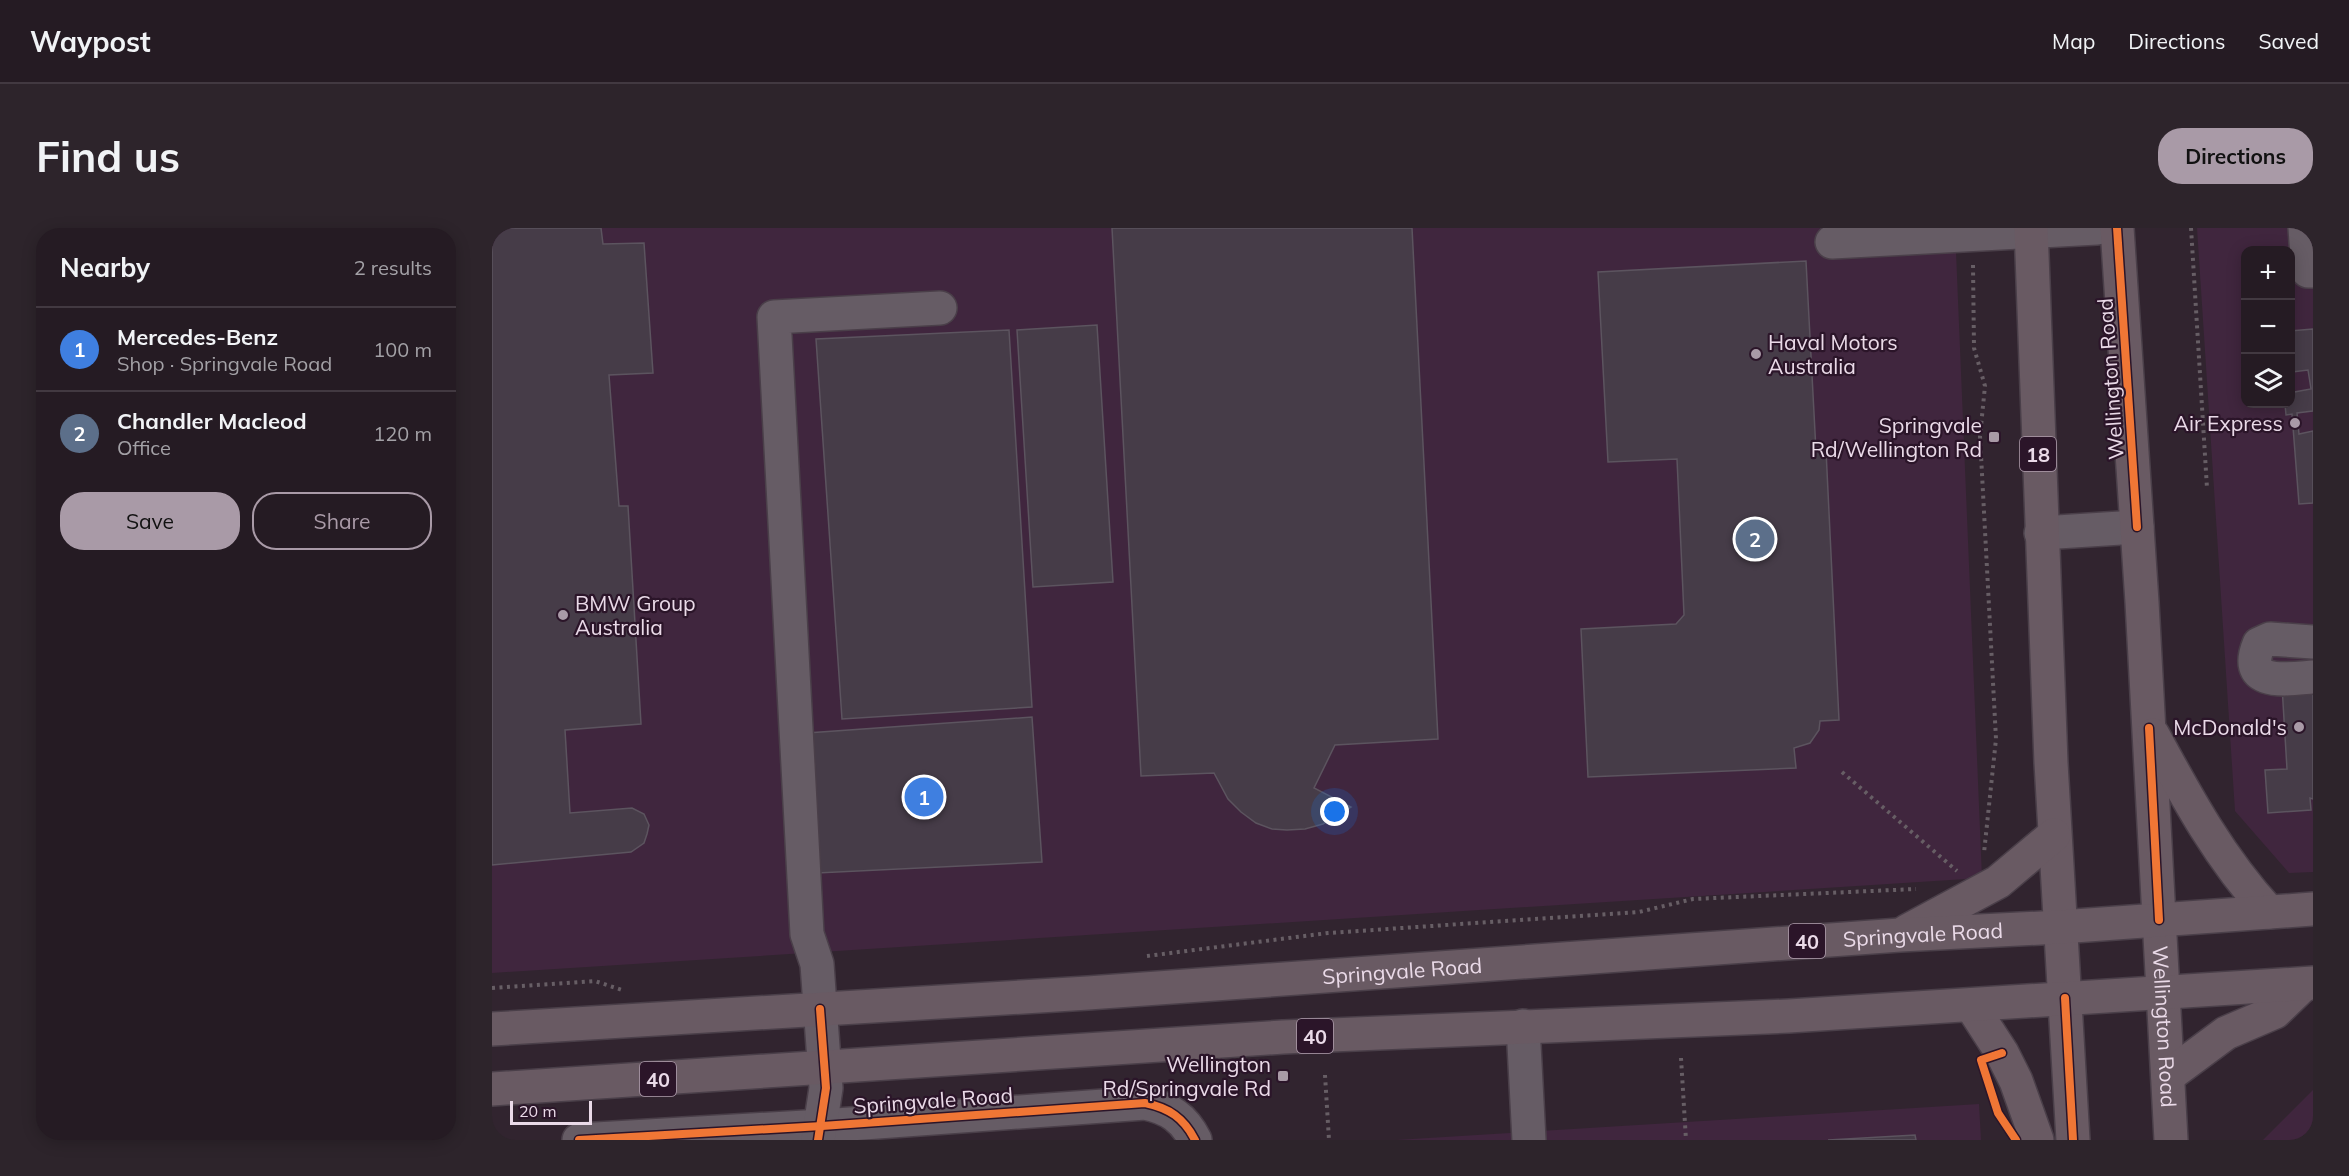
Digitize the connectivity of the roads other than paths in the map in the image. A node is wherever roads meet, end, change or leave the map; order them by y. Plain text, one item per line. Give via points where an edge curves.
1 (2097, 228) edge
2 (2117, 228) edge
3 (2305, 228) edge
4 (2031, 229) edge
5 (1832, 242) dead end
6 (2313, 271) edge
7 (940, 308) dead end
8 (2137, 527) junction
9 (2041, 533) junction
10 (2299, 641) edge
11 (2313, 658) edge
12 (2313, 677) edge
13 (2149, 728) junction
14 (2054, 835) junction
15 (2313, 909) edge
16 (2269, 912) junction
17 (2159, 920) junction
18 (2060, 927) junction
19 (1900, 935) junction
20 (2309, 984) edge
21 (2163, 992) junction
22 (2065, 998) junction
23 (1971, 1005) junction
24 (820, 1009) junction
25 (1522, 1026) junction
26 (492, 1029) edge
27 (825, 1068) junction
28 (2168, 1076) junction
29 (492, 1089) edge
30 (820, 1133) edge
31 (579, 1140) edge
32 (1194, 1140) edge
33 (1529, 1140) edge
34 (2037, 1140) edge
35 (2073, 1140) edge
36 (2171, 1140) edge

1 - 4 street
2 - 8 highway, Wellington Road
3 - 6 street via 2308,271
4 - 5 street
4 - 9 highway, 18
7 - 24 street via 774,317 807,934 817,964
8 - 9 street
8 - 13 highway, Wellington Road
9 - 14 highway, 18
10 - 11 street via 2304,656
10 - 12 street via 2270,639 2259,644 2254,656 2256,668 2272,680
13 - 16 highway via 2198,820 2228,864
13 - 17 highway, Wellington Road
14 - 18 highway, 18
14 - 19 highway via 1988,888
15 - 16 highway, Springvale Road / 40
16 - 17 highway, Springvale Road / 40
17 - 18 highway, Springvale Road / 40
17 - 21 highway, Wellington Road
18 - 19 highway, Springvale Road / 40
18 - 22 highway, 18
19 - 24 highway, Springvale Road / 40
20 - 21 highway, Springvale Road / 40
20 - 28 highway via 2275,1012 2226,1034
21 - 22 highway, Springvale Road / 40
21 - 28 highway, Wellington Road
22 - 23 highway, Springvale Road / 40
22 - 35 highway, 18
23 - 25 highway, Springvale Road / 40
23 - 34 highway via 2010,1069
24 - 26 highway, Springvale Road / 40
24 - 27 street
25 - 27 highway, Springvale Road / 40 via 1283,1037
25 - 33 street
27 - 29 highway, Springvale Road / 40
27 - 30 street
28 - 36 highway, Wellington Road
30 - 31 street, Springvale Road
30 - 32 street, Springvale Road via 1145,1103 1169,1110 1187,1124

